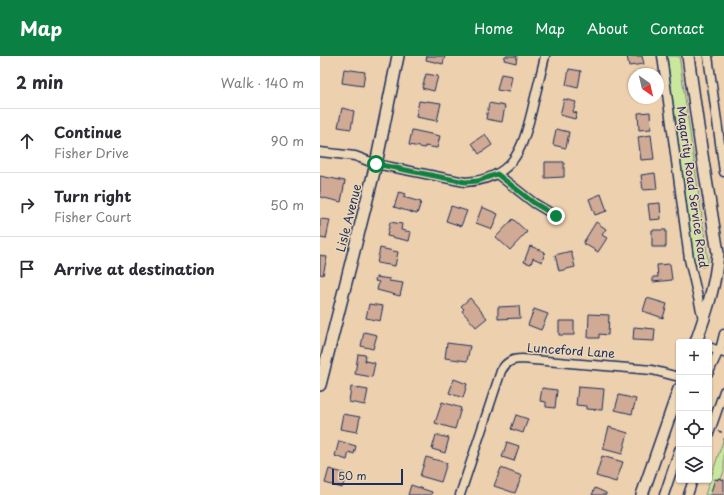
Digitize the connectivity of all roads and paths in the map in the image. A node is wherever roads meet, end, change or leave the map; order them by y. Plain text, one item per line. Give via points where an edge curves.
1 (398, 56) edge
2 (545, 56) edge
3 (662, 56) edge
4 (688, 56) edge
5 (708, 56) edge
6 (722, 146) edge
7 (320, 152) edge
8 (376, 164) junction
9 (724, 172) edge
10 (497, 174) junction
11 (556, 216) dead end
12 (721, 252) edge
13 (703, 320) junction
14 (724, 334) edge
15 (697, 339) edge
16 (721, 352) edge
17 (712, 367) edge
18 (676, 376) edge
19 (320, 385) edge
20 (724, 391) edge
21 (676, 398) edge
22 (712, 425) edge
23 (676, 459) edge
24 (692, 483) edge
25 (460, 495) edge
26 (642, 495) edge
27 (664, 495) edge
28 (688, 495) edge

1 - 8 main road, Lisle Avenue
2 - 10 street via 521,148 514,159
3 - 13 street, Magarity Road Service Road via 689,259
4 - 12 main road via 702,155
5 - 6 street
6 - 9 street
7 - 8 street via 355,156
8 - 10 street via 465,182 478,181
8 - 19 main road, Lisle Avenue
10 - 11 street via 534,203
12 - 13 main road
13 - 15 main road
14 - 16 street
16 - 17 street
18 - 25 street, Lunceford Lane via 652,370 612,366 522,359 508,362 501,371
20 - 22 street
21 - 26 main road
23 - 27 street
24 - 28 street

